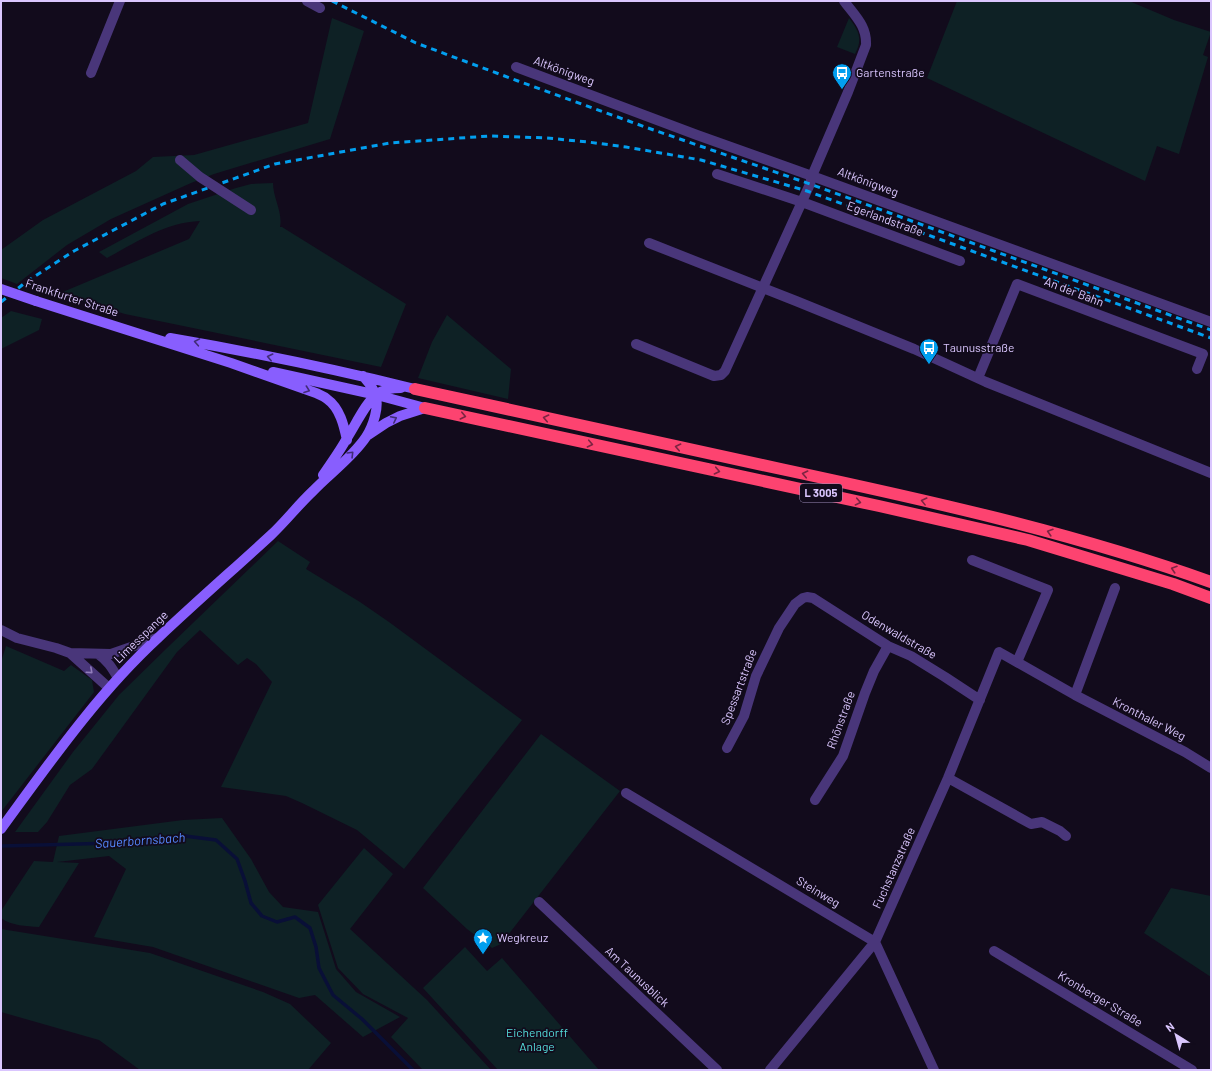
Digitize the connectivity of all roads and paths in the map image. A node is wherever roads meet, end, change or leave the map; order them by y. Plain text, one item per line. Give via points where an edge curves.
1 (120, 1) edge
2 (307, 1) edge
3 (844, 1) edge
4 (320, 8) dead end
5 (516, 67) dead end
6 (91, 73) dead end
7 (180, 160) dead end
8 (717, 174) dead end
9 (812, 176) junction
10 (802, 202) junction
11 (251, 210) dead end
12 (649, 243) dead end
13 (960, 260) dead end
14 (763, 288) junction
15 (1, 289) edge
16 (1211, 322) edge
17 (134, 332) junction
18 (636, 344) dead end
19 (231, 363) junction
20 (1197, 369) dead end
21 (363, 376) junction
22 (978, 378) junction
23 (415, 389) junction
24 (376, 395) junction
25 (425, 408) junction
26 (366, 437) junction
27 (346, 440) junction
28 (1211, 473) edge
29 (312, 491) junction
30 (972, 560) dead end
31 (1211, 582) edge
32 (1115, 588) dead end
33 (803, 598) joint
34 (1211, 598) edge
35 (1, 630) edge
36 (158, 638) junction
37 (888, 646) junction
38 (999, 652) joint
39 (70, 654) junction
40 (98, 654) junction
41 (1017, 662) junction
42 (118, 678) junction
43 (109, 688) junction
44 (1075, 695) junction
45 (980, 700) junction
46 (727, 748) dead end
47 (1211, 768) edge
48 (948, 778) junction
49 (626, 793) dead end
50 (815, 800) dead end
51 (1, 829) edge
52 (1066, 836) dead end
53 (539, 902) dead end
54 (875, 942) junction
55 (994, 951) dead end
56 (717, 1070) edge
57 (770, 1070) edge
58 (934, 1070) edge
59 (1192, 1070) edge

1 - 6 street
2 - 4 street
3 - 9 street via 863,26 866,45
5 - 9 street, Altkönigweg
7 - 11 street, bridge via 200,177
8 - 10 street
9 - 10 street
9 - 16 street, Altkönigweg
10 - 13 street, Egerlandstraße
10 - 14 street
12 - 14 street
14 - 18 street via 725,372 721,375 714,376
14 - 22 street via 914,349
15 - 17 main road, Frankfurter Straße / L 3005, bridge
17 - 19 main road, L 3005
21 -> 17 main road, L 3005 via 236,349
19 - 24 main road, L 3005
19 -> 27 main road via 326,398 332,403 344,425
20 - 22 street, An der Bahn via 1203,354 1017,284
21 - 23 main road, L 3005
21 - 24 main road
22 - 28 street
23 - 24 main road via 394,388
31 -> 23 highway, L 3005 via 1040,529 884,491
24 - 25 main road, L 3005
24 - 26 main road via 376,414
24 - 27 main road
26 -> 25 main road via 386,422
25 -> 34 highway, L 3005 via 1028,540
29 -> 26 main road
27 - 29 main road
29 - 36 main road, Limesspange via 272,534
30 - 41 street via 1048,590
32 - 44 street
33 - 37 street, Odenwaldstraße via 813,598
33 - 46 street, Spessartstraße via 795,604 766,652 744,716
35 - 39 street via 17,638
36 - 40 street via 111,654
36 - 42 main road, Limesspange
37 - 45 street, Odenwaldstraße via 911,656
37 - 50 street, Rhönstraße via 865,693 843,756
38 - 41 street, Kronthaler Weg
38 - 45 street, Fuchstanzstraße
39 - 40 street
39 -> 43 street
40 - 42 street via 111,665
41 - 44 street, Kronthaler Weg
42 - 43 main road, Limesspange
43 - 51 main road, Limesspange
44 - 47 street, Kronthaler Weg
45 - 48 street, Fuchstanzstraße
48 - 52 street via 1031,824 1042,822
48 - 54 street, Fuchstanzstraße
49 - 54 street, Steinweg
53 - 56 street, Am Taunusblick
54 - 57 street, Fuchstanzstraße
54 - 58 street
55 - 59 street, Kronberger Straße

